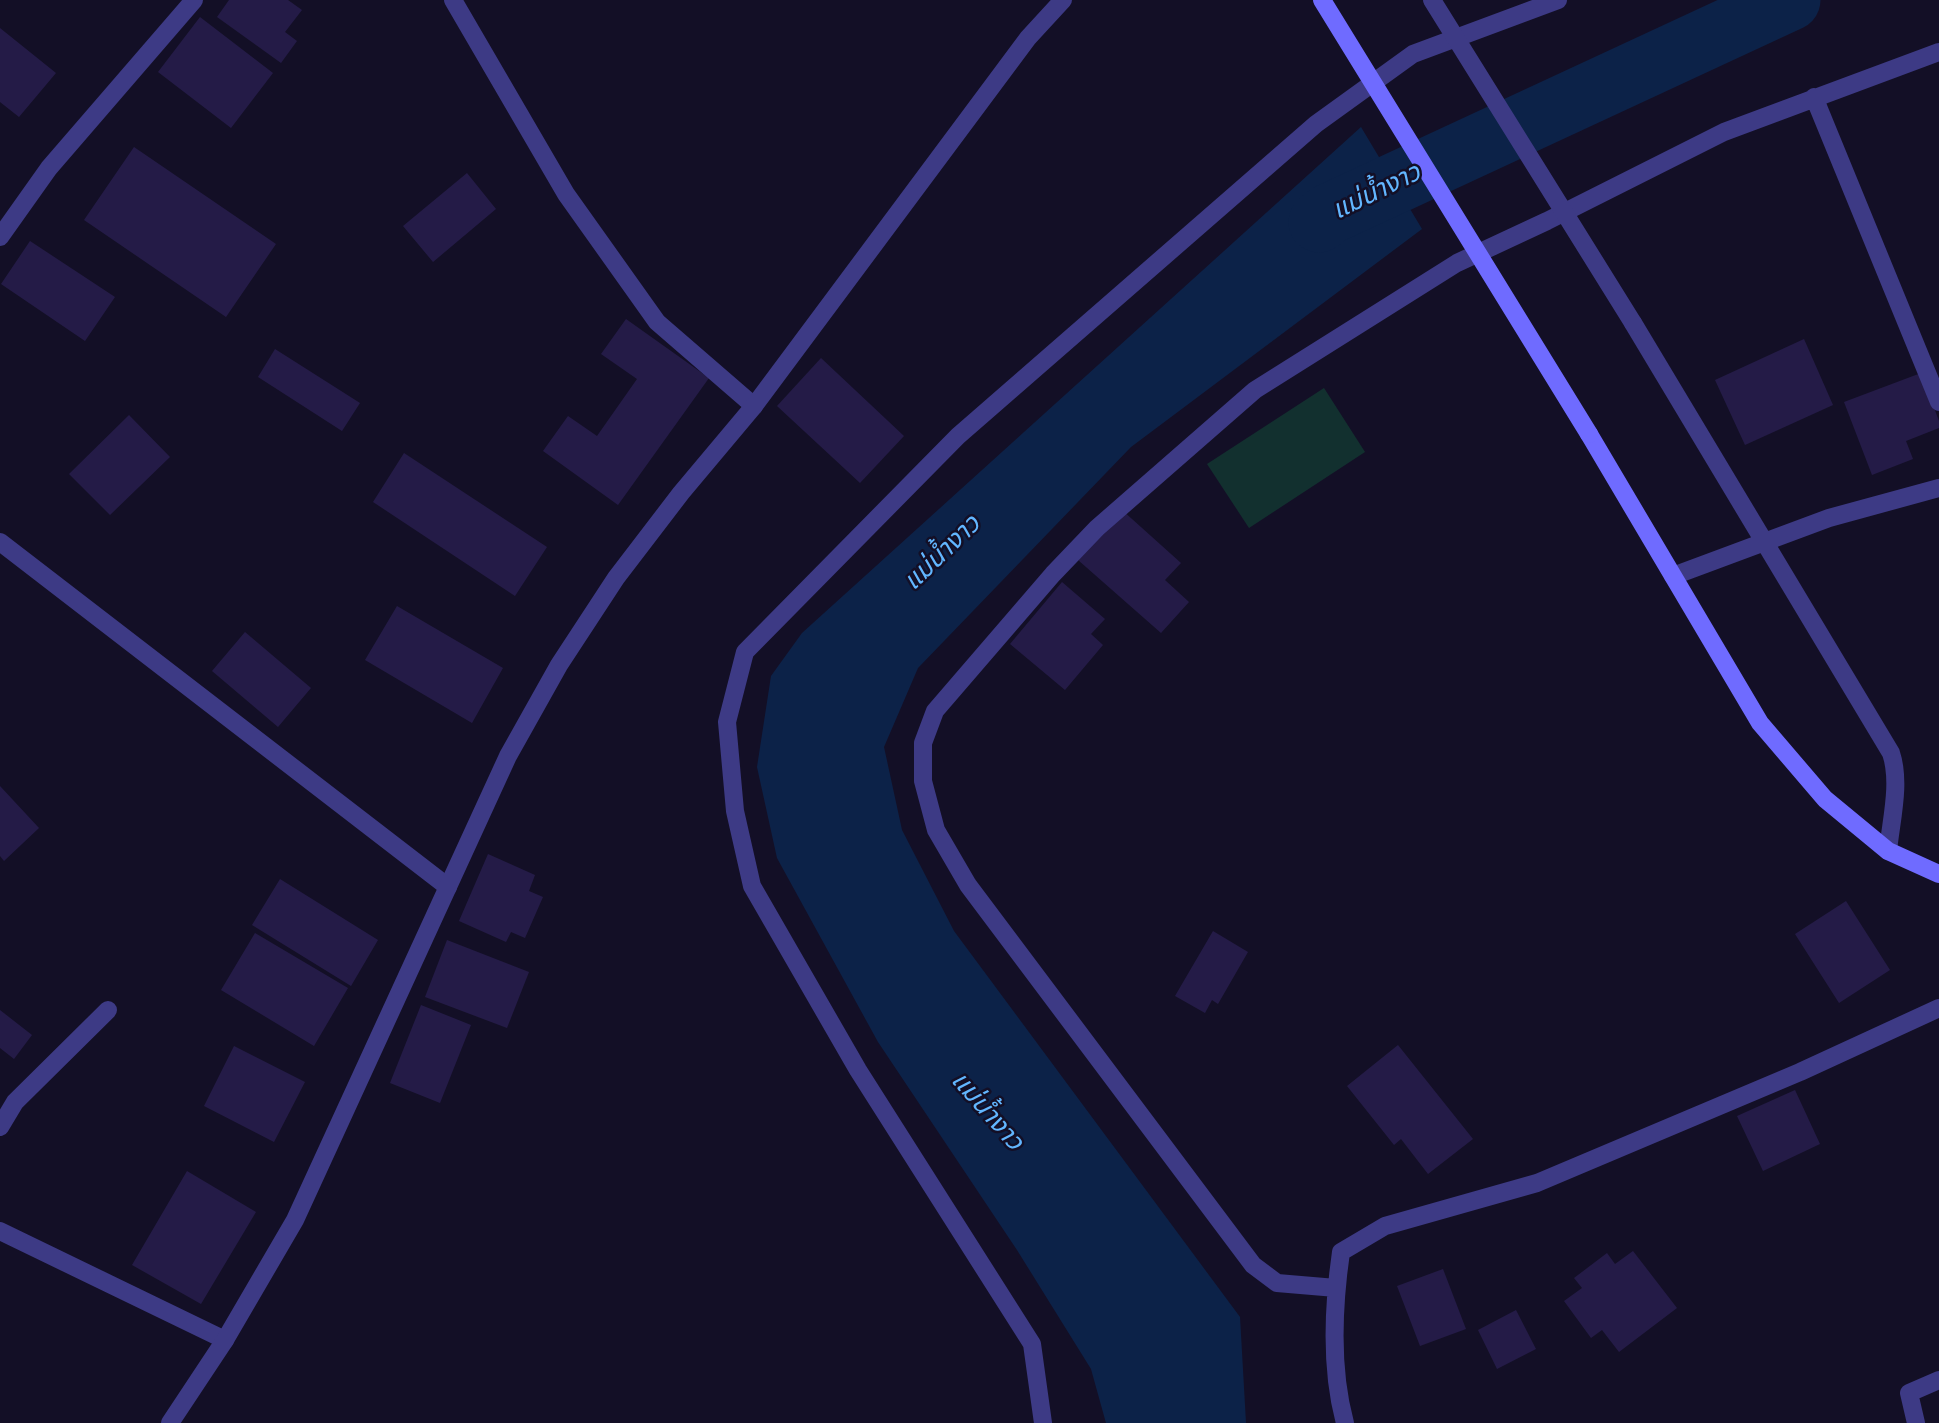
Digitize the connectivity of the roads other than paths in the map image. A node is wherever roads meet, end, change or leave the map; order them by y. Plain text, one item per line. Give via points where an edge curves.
1 (194, 0) edge
2 (453, 0) edge
3 (1063, 0) edge
4 (1322, 0) edge
5 (1432, 0) edge
6 (1558, 0) edge
7 (1939, 52) edge
8 (1814, 97) junction
9 (0, 237) edge
10 (1939, 402) edge
11 (754, 406) junction
12 (1939, 488) edge
13 (0, 542) edge
14 (1763, 542) junction
15 (1673, 576) junction
16 (1888, 851) junction
17 (1939, 874) edge
18 (448, 887) junction
19 (1939, 1008) edge
20 (108, 1010) dead end
21 (0, 1127) edge
22 (0, 1231) edge
23 (1336, 1288) junction
24 (225, 1340) junction
25 (1939, 1380) edge
26 (170, 1423) edge
27 (1043, 1423) edge
28 (1345, 1423) edge
29 (1916, 1423) edge

1 - 9 street via 49,168
2 - 11 street via 566,194 657,322
3 - 11 street via 1020,49
4 - 15 main road, bridge
5 - 14 street, bridge
6 - 27 street via 1413,54 1316,124 958,436 745,652 727,722 735,811 752,886 858,1070 1032,1343
7 - 8 street
8 - 10 street
8 - 23 street via 1724,132 1457,262 1255,390 1097,528 1053,574 936,711 923,743 923,781 936,830 968,885 1253,1265 1277,1283
11 - 18 street via 616,578 559,665 508,756
12 - 14 street via 1829,518
13 - 18 street
14 - 15 street
14 - 16 street via 1891,753 1895,779
15 - 16 main road via 1760,723 1825,799
16 - 17 main road
18 - 24 street via 295,1220
19 - 23 street via 1537,1183 1385,1226 1341,1252
20 - 21 street via 15,1102
22 - 24 street
23 - 28 street via 1333,1331
24 - 26 street
25 - 29 street via 1909,1393

